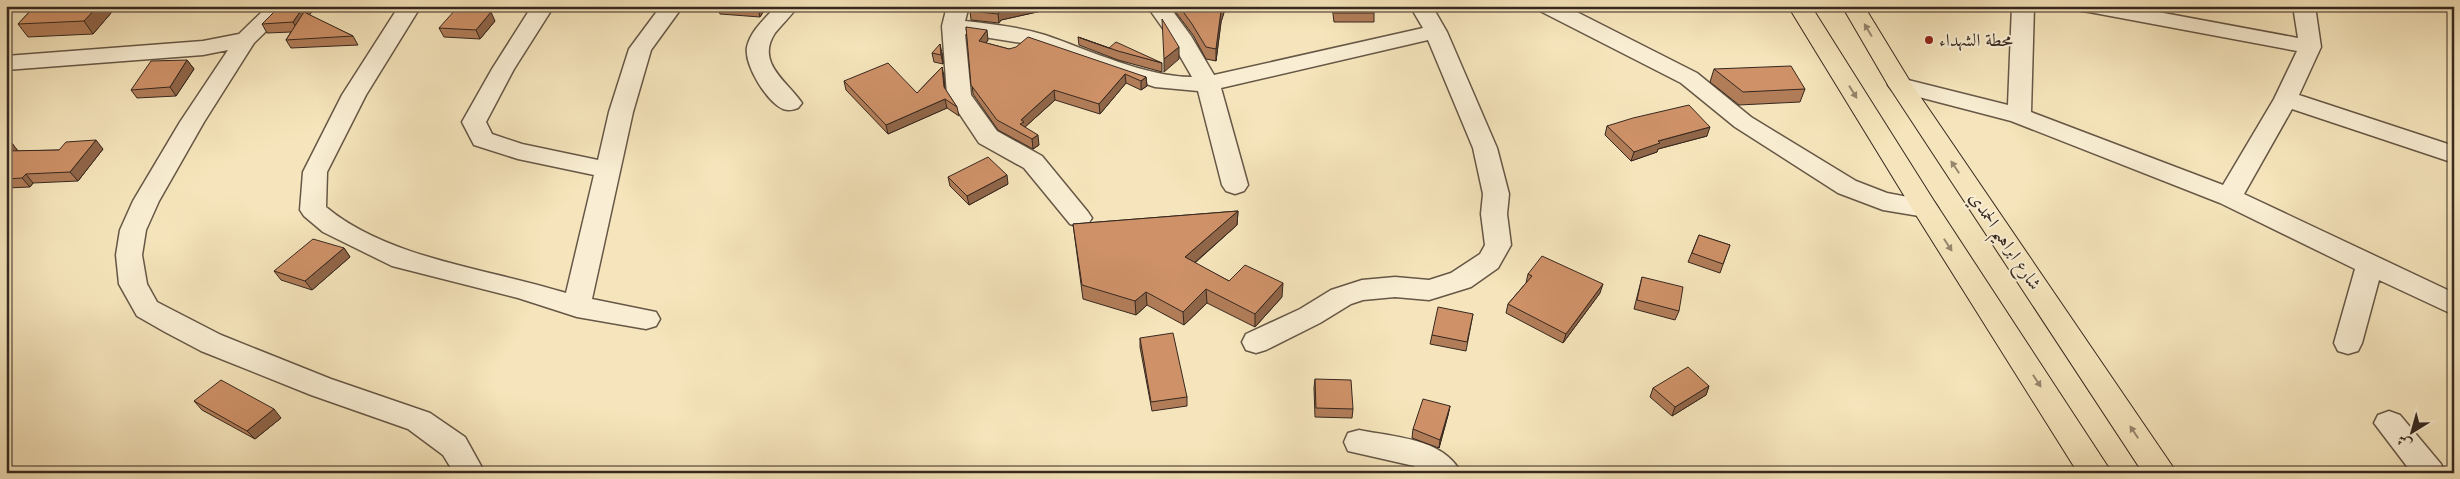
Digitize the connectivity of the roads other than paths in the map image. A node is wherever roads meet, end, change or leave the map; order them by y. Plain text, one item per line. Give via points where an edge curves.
1 (281, 6) edge
2 (410, 6) edge
3 (543, 6) edge
4 (672, 6) edge
5 (787, 6) edge
6 (1158, 6) edge
7 (1421, 6) edge
8 (1548, 6) edge
9 (1799, 6) edge
10 (1853, 6) edge
11 (2023, 6) edge
12 (2089, 6) edge
13 (2304, 6) edge
14 (955, 16) edge
15 (1436, 32) junction
16 (246, 39) junction
17 (2310, 47) junction
18 (6, 63) edge
19 (1208, 84) junction
20 (1900, 84) junction
21 (2286, 99) junction
22 (790, 103) dead end
23 (2019, 116) junction
24 (2454, 155) edge
25 (608, 170) junction
26 (1235, 185) dead end
27 (2229, 197) junction
28 (1925, 208) junction
29 (1079, 218) dead end
30 (2369, 266) junction
31 (2454, 305) edge
32 (577, 307) junction
33 (646, 319) dead end
34 (1256, 342) dead end
35 (2348, 344) dead end
36 (2389, 423) dead end
37 (1359, 442) dead end
38 (470, 473) edge
39 (1446, 473) edge
40 (2096, 473) edge
41 (2161, 473) edge
42 (2430, 473) edge

1 - 16 street
2 - 32 street via 354,95 315,172 313,210 332,226 401,259 521,289
3 - 25 street via 474,122 483,139 518,151
4 - 25 street via 640,50
5 - 22 street via 782,16 766,29 759,42 757,59 769,83
6 - 19 street
7 - 15 street
8 - 28 street via 1688,78 1743,122 1847,187 1883,201
9 -> 28 main road
20 -> 10 main road, شارع ابراهيم الحمدي
11 - 23 street
12 - 17 street
13 - 17 street
14 - 19 street via 1155,80
14 - 29 street via 959,95 988,137 1033,162
15 - 19 street
15 - 34 street via 1486,148 1496,194 1494,214 1498,245 1489,262 1461,280 1429,290 1395,287 1362,290 1340,297 1310,316
16 - 18 street via 203,48
16 - 38 street via 146,201 133,230 129,255 133,284 148,309 182,329 321,387 419,421 454,446
17 - 21 street
19 - 26 street
20 - 23 street
41 -> 20 main road, شارع ابراهيم الحمدي
21 - 24 street
21 - 27 street
23 - 27 street
25 - 32 street
27 - 30 street
28 -> 40 main road
30 - 31 street
30 - 35 street
32 - 33 street
36 - 42 street
37 - 39 street via 1422,455

